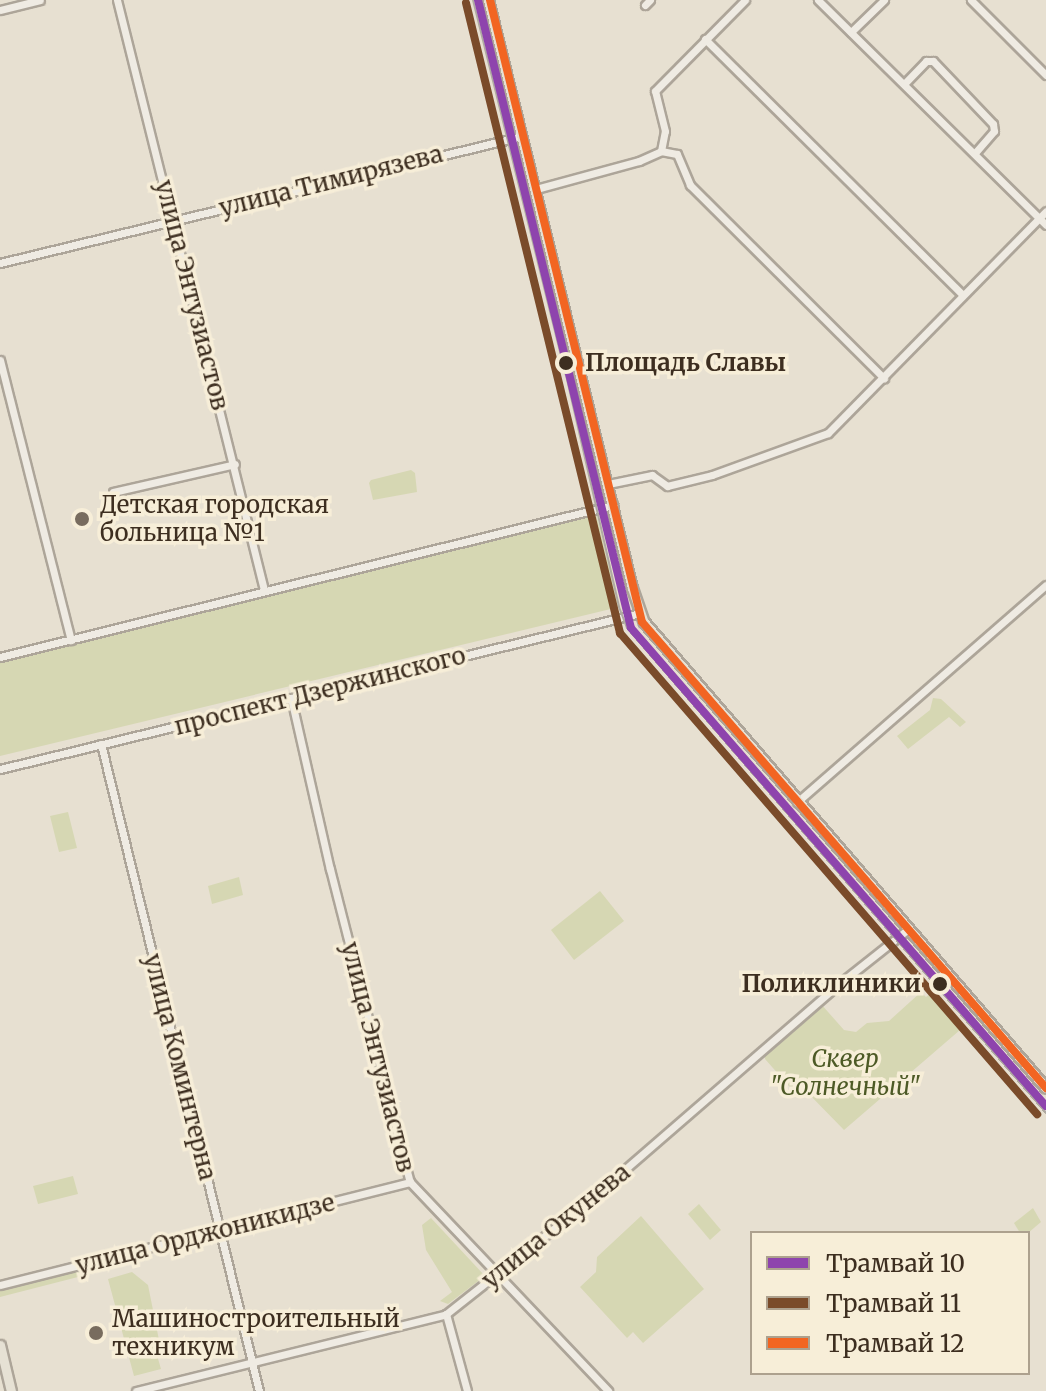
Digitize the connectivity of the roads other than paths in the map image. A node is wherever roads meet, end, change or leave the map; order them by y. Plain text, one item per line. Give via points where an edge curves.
1 (40, 0) edge
2 (117, 0) edge
3 (488, 0) edge
4 (745, 0) edge
5 (818, 0) edge
6 (884, 0) edge
7 (971, 0) edge
8 (0, 10) edge
9 (851, 32) junction
10 (705, 39) junction
11 (1046, 75) edge
12 (904, 84) junction
13 (522, 136) junction
14 (661, 151) junction
15 (974, 154) junction
16 (536, 189) junction
17 (1046, 211) edge
18 (1039, 218) junction
19 (172, 220) junction
20 (1046, 225) edge
21 (0, 263) edge
22 (963, 295) junction
23 (0, 360) edge
24 (884, 378) junction
25 (235, 464) junction
26 (608, 484) junction
27 (113, 492) dead end
28 (613, 505) junction
29 (1046, 585) edge
30 (264, 590) junction
31 (640, 613) junction
32 (71, 640) junction
33 (0, 657) edge
34 (291, 698) junction
35 (101, 744) junction
36 (0, 769) edge
37 (797, 802) junction
38 (907, 930) junction
39 (1046, 1088) edge
40 (410, 1182) junction
41 (219, 1231) junction
42 (498, 1275) junction
43 (0, 1285) edge
44 (446, 1314) junction
45 (0, 1345) edge
46 (252, 1362) junction
47 (11, 1391) edge
48 (136, 1391) edge
49 (259, 1391) edge
50 (467, 1391) edge
51 (608, 1391) edge

1 - 8 street
2 - 19 street, улица Энтузиастов
3 - 13 main road
4 - 10 street
5 - 9 street
6 - 9 street
7 - 11 street
9 - 12 street
10 - 14 street via 654,95 665,131
10 - 22 street
12 - 15 street
12 - 15 street via 926,61 933,61 993,124 994,131
13 - 16 main road
13 - 19 street, улица Тимирязева
14 - 16 street
14 - 24 street via 677,154 690,185
15 - 18 street
16 - 26 main road
17 - 18 street
18 - 20 street
18 - 22 street
19 - 21 street, улица Тимирязева
19 - 25 street, улица Энтузиастов
22 - 24 street
23 - 32 street
24 - 26 street via 815,440 667,486 652,475
25 - 27 street
25 - 30 street, улица Энтузиастов
26 - 28 main road
28 - 30 street
28 - 31 main road
29 - 37 street
30 - 32 street
31 - 34 street, проспект Дзержинского
31 - 37 main road via 648,630
32 - 33 street
34 - 35 street, проспект Дзержинского
34 - 40 street, улица Энтузиастов
35 - 36 street, проспект Дзержинского
35 - 41 street, улица Коминтерна
37 - 38 main road
38 - 39 main road
38 - 42 street, улица Окунева
40 - 41 street, улица Орджоникидзе
40 - 42 street, улица Энтузиастов
41 - 43 street, улица Орджоникидзе
41 - 46 street, улица Коминтерна
42 - 44 street, улица Окунева
42 - 51 street, улица Энтузиастов
44 - 46 street, улица Окунева
44 - 50 street
45 - 47 main road
46 - 48 street, улица Окунева
46 - 49 street, улица Коминтерна

